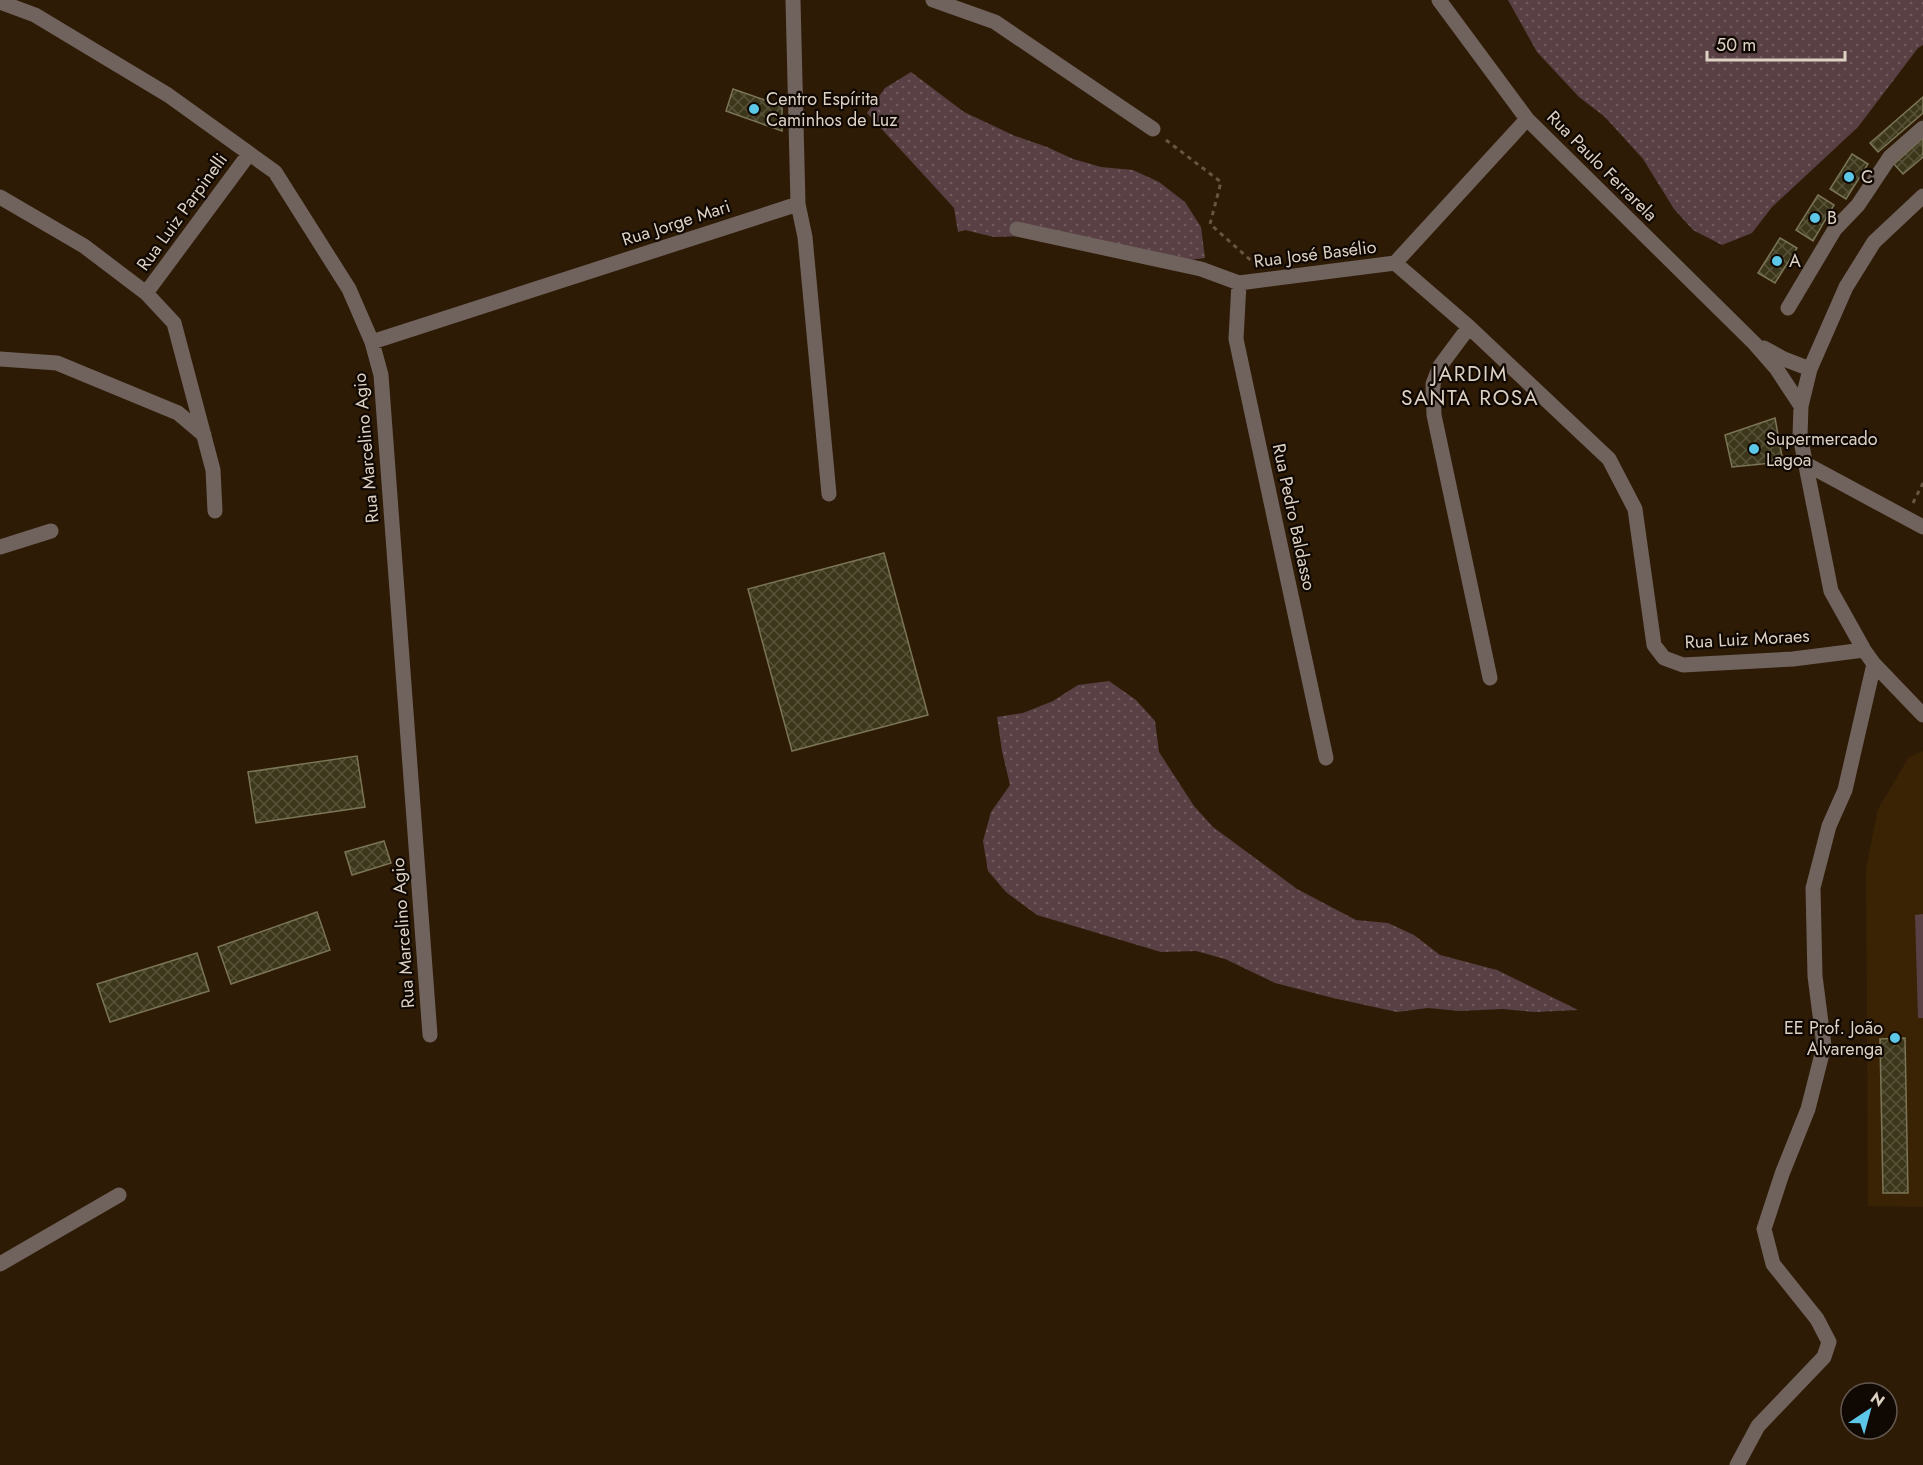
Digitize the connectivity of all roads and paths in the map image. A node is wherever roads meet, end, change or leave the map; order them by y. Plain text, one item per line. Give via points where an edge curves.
1 (23, 0) edge
2 (793, 0) edge
3 (933, 0) edge
4 (1439, 0) edge
5 (0, 2) edge
6 (34, 15) junction
7 (1527, 119) junction
8 (1923, 128) edge
9 (1153, 129) joint
10 (249, 154) junction
11 (1923, 196) edge
12 (0, 197) edge
13 (798, 204) junction
14 (1017, 229) dead end
15 (1395, 263) junction
16 (1271, 279) junction
17 (1239, 283) junction
18 (146, 293) junction
19 (1788, 308) dead end
20 (1469, 327) junction
21 (372, 342) junction
22 (1755, 344) junction
23 (0, 359) edge
24 (1810, 369) junction
25 (1801, 406) junction
26 (204, 435) junction
27 (1806, 464) junction
28 (1923, 483) edge
29 (829, 494) dead end
30 (215, 511) dead end
31 (1906, 518) junction
32 (1923, 527) edge
33 (51, 531) dead end
34 (0, 547) edge
35 (1864, 650) junction
36 (1874, 664) junction
37 (1490, 678) dead end
38 (1923, 715) edge
39 (1326, 758) dead end
40 (430, 1035) dead end
41 (119, 1195) dead end
42 (0, 1264) edge
43 (1737, 1465) edge

1 - 6 street
2 - 13 street
3 - 9 street via 995,22
4 - 7 street, Rua Paulo Ferrarela
5 - 6 street, Rua Marcelino Agio
6 - 10 street, Rua Marcelino Agio via 168,95
7 - 15 street, Rua José Basélio
7 - 22 street, Rua Paulo Ferrarela
8 - 19 street via 1890,157 1858,205 1835,229
9 - 16 path via 1221,182 1210,224
10 - 18 street, Rua Luiz Parpinelli
10 - 21 street, Rua Marcelino Agio via 275,172 349,289
11 - 24 street via 1874,242 1846,287
12 - 18 street via 84,246
13 - 21 street, Rua Jorge Mari
13 - 29 street via 805,237
14 - 17 street, Rua José Basélio via 1201,269
15 - 16 street, Rua José Basélio
15 - 20 street, Rua Luiz Moraes
16 - 17 street, Rua José Basélio
17 - 39 street, Rua Pedro Baldasso via 1236,339
18 - 26 street via 174,323
20 - 35 street, Rua Luiz Moraes via 1609,459 1635,509 1654,645 1664,658 1683,664 1793,659
20 - 37 street via 1440,366 1433,384 1434,415
21 - 40 street, Rua Marcelino Agio via 381,375
22 - 24 street, Rua Paulo Ferrarela
22 - 25 street, Rua Paulo Ferrarela
23 - 26 street via 57,363 178,413
24 - 25 street
25 - 27 street via 1800,436
26 - 30 street via 213,470
27 - 31 street
27 - 35 street via 1831,591
28 - 31 path
31 - 32 street
33 - 34 street
35 - 36 street
36 - 38 street
36 - 43 street via 1845,790 1829,826 1813,888 1815,976 1824,1046 1808,1109 1764,1229 1773,1264 1817,1318 1829,1342 1824,1357 1758,1426
41 - 42 street

